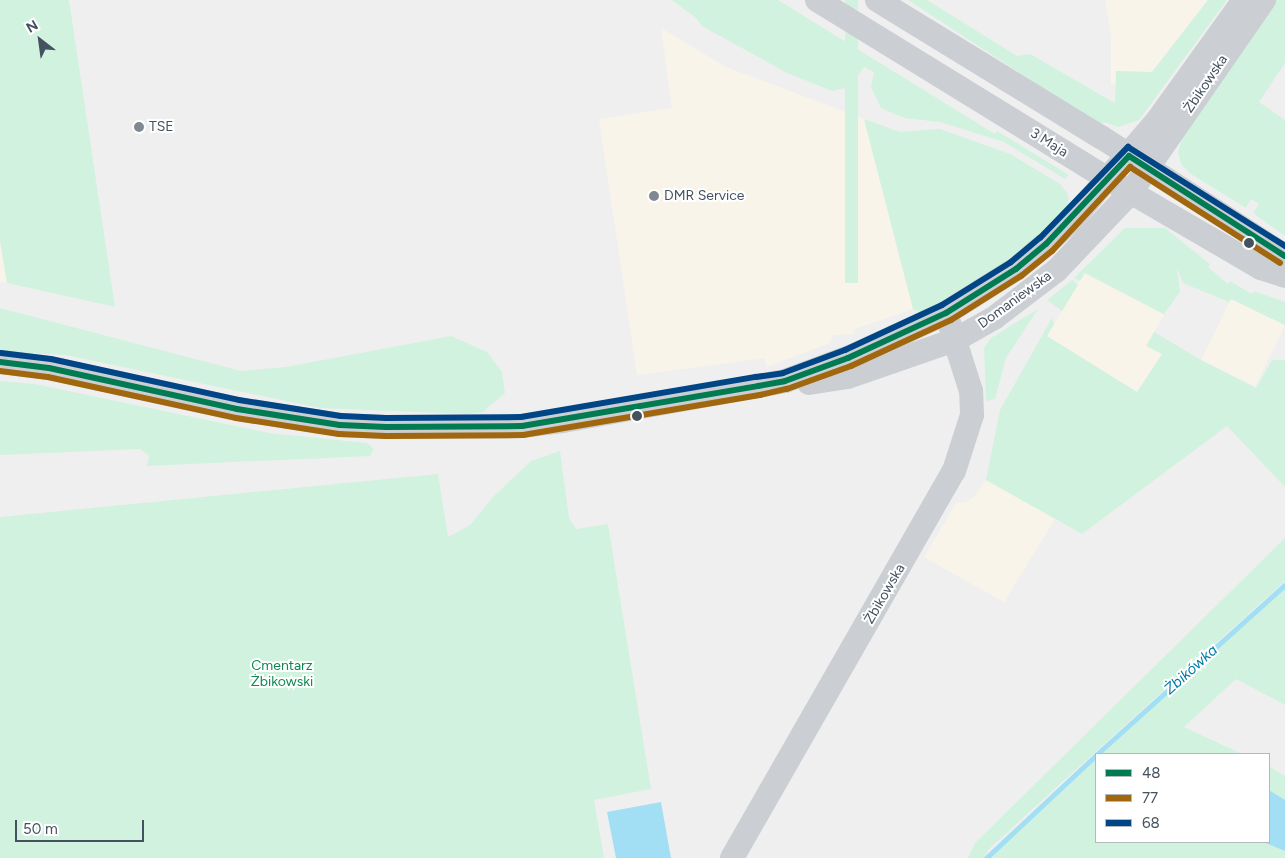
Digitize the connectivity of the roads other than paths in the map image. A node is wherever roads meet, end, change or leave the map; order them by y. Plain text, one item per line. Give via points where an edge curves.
1 (818, 0) edge
2 (877, 0) edge
3 (1244, 0) edge
4 (1264, 0) edge
5 (1129, 156) junction
6 (1149, 169) junction
7 (1108, 179) junction
8 (1131, 192) junction
9 (1285, 256) edge
10 (1285, 276) edge
11 (946, 314) junction
12 (955, 340) junction
13 (0, 362) edge
14 (785, 381) junction
15 (732, 858) edge

1 - 7 main road, 3 Maja
2 - 5 main road
3 - 5 main road, Żbikowska
4 - 6 main road, Żbikowska
5 - 6 main road
5 - 7 main road, Domaniewska
6 - 8 main road, Domaniewska
6 - 9 main road
7 - 8 main road, 3 Maja
7 - 11 main road, Domaniewska via 1046,244 1016,269
8 - 10 main road, 3 Maja via 1261,268
8 - 12 main road, Domaniewska via 1057,270 994,318
11 - 12 main road, Żbikowska
11 - 14 main road, Domaniewska via 855,355
12 - 14 main road, Domaniewska via 848,377 804,384
12 - 15 main road, Żbikowska via 971,390 972,415 954,471
13 - 14 main road, Domaniewska via 48,368 237,408 340,425 386,427 467,428 563,421

